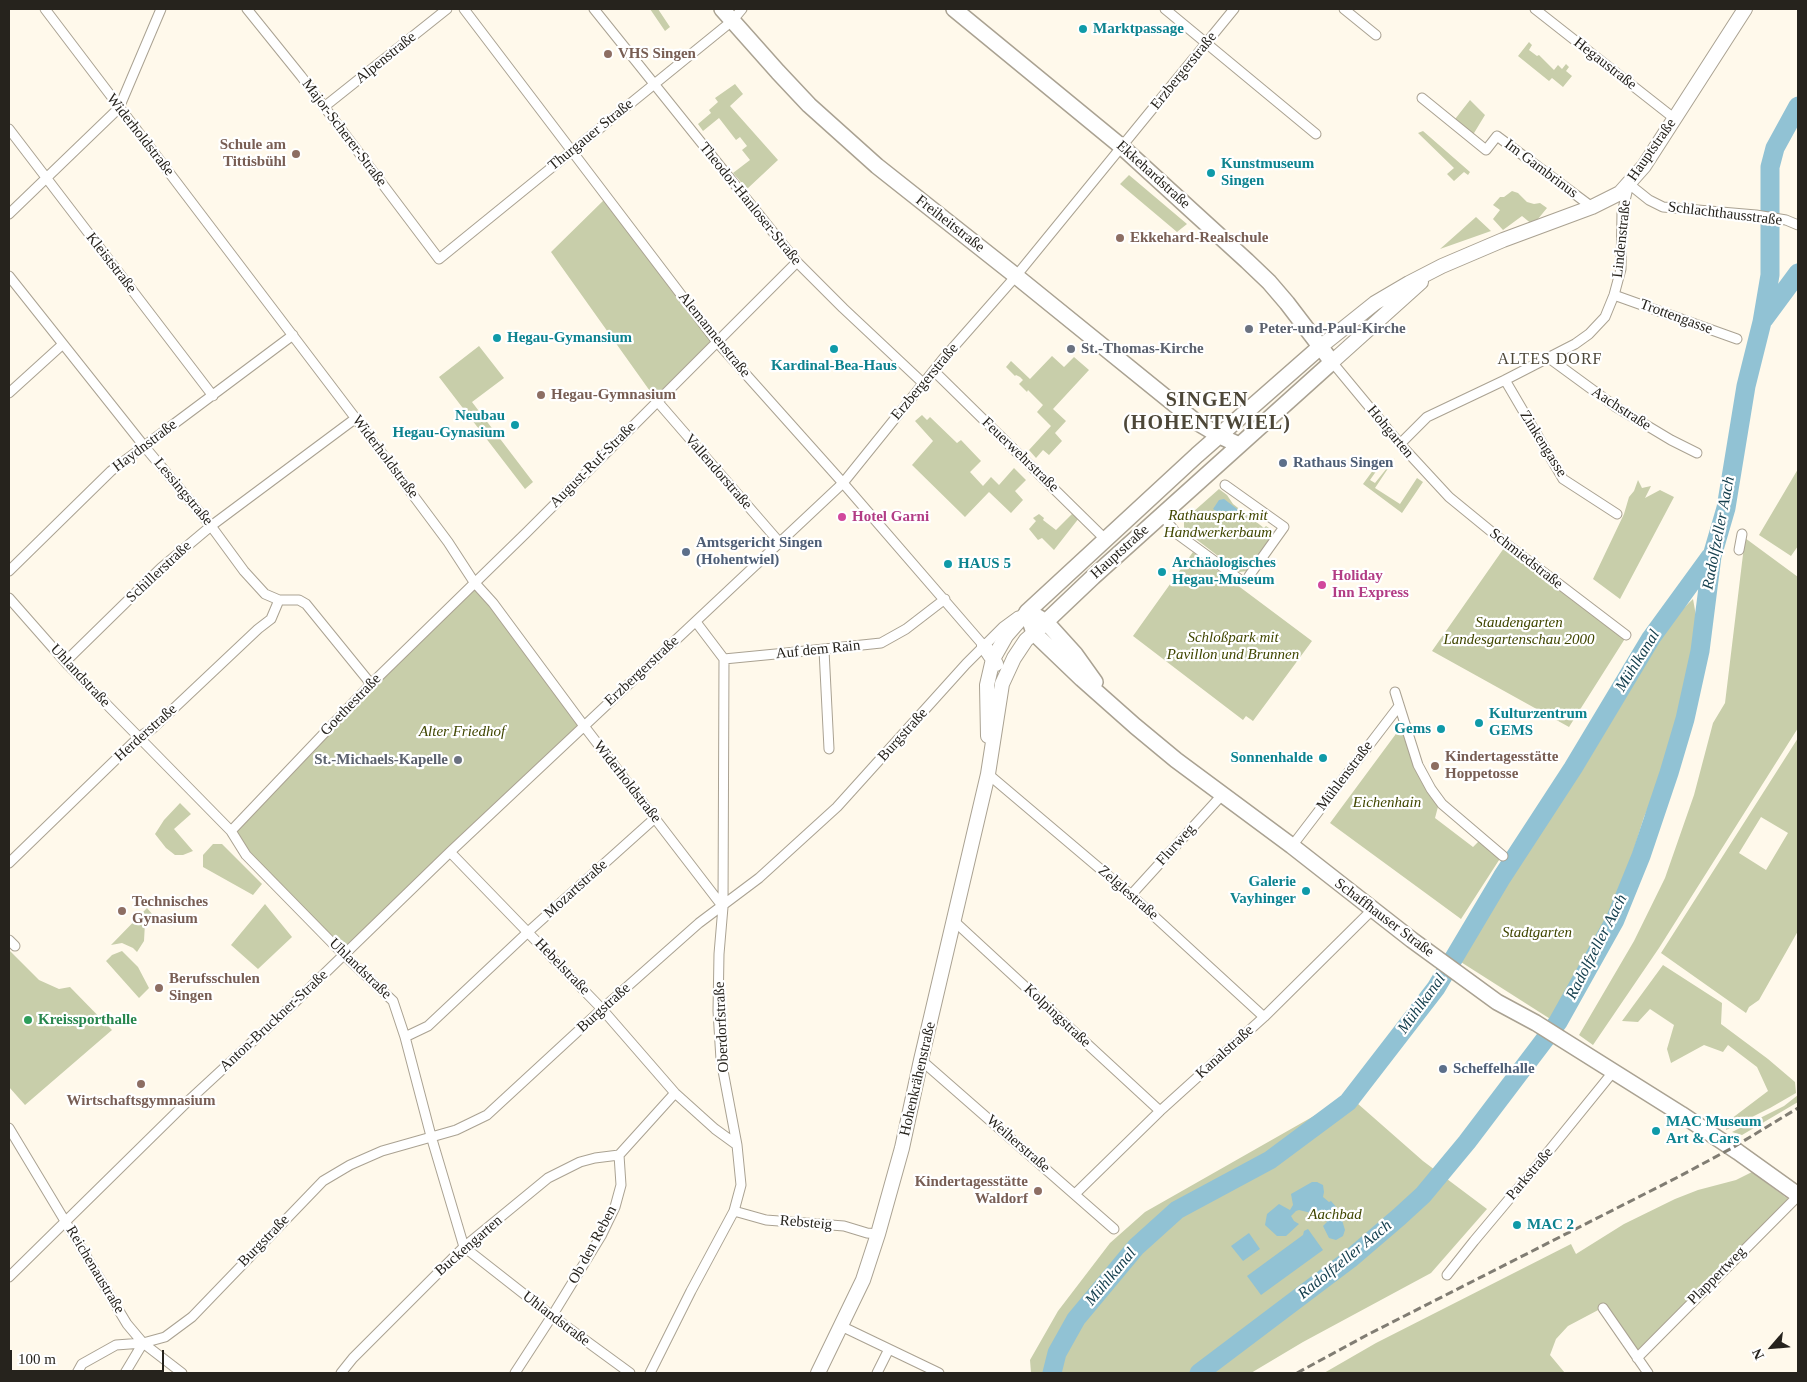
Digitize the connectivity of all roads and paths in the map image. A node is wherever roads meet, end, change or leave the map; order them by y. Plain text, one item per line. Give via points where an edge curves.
1 (45, 9) edge
2 (161, 9) edge
3 (247, 9) edge
4 (447, 9) edge
5 (464, 9) edge
6 (594, 9) edge
7 (722, 9) edge
8 (742, 9) edge
9 (954, 9) edge
10 (1165, 9) edge
11 (1234, 9) edge
12 (1344, 9) edge
13 (1534, 9) edge
14 (1745, 9) edge
15 (732, 21) junction
16 (1376, 35) dead end
17 (1207, 43) junction
18 (653, 85) junction
19 (1422, 98) dead end
20 (324, 107) junction
21 (119, 108) junction
22 (1675, 118) junction
23 (9, 129) edge
24 (1316, 134) dead end
25 (1122, 147) junction
26 (572, 151) junction
27 (46, 179) junction
28 (1629, 184) junction
29 (1592, 207) junction
30 (9, 214) edge
31 (1798, 225) edge
32 (439, 259) joint
33 (797, 262) junction
34 (1430, 273) junction
35 (9, 276) edge
36 (1016, 276) junction
37 (1614, 295) junction
38 (293, 336) junction
39 (1737, 339) dead end
40 (717, 342) junction
41 (63, 344) junction
42 (1320, 347) junction
43 (1549, 358) junction
44 (1332, 362) junction
45 (934, 371) junction
46 (1505, 380) junction
47 (924, 384) junction
48 (9, 393) edge
49 (213, 396) junction
50 (657, 400) junction
51 (356, 418) junction
52 (1195, 422) junction
53 (1220, 436) junction
54 (1400, 444) junction
55 (1239, 445) junction
56 (144, 446) junction
57 (1697, 453) dead end
58 (1197, 455) junction
59 (1430, 478) joint
60 (843, 482) junction
61 (1225, 485) dead end
62 (1617, 514) dead end
63 (1162, 515) junction
64 (211, 526) junction
65 (1742, 534) dead end
66 (1106, 540) junction
67 (780, 543) junction
68 (1739, 550) dead end
69 (9, 571) edge
70 (1249, 576) dead end
71 (1239, 579) dead end
72 (474, 582) junction
73 (9, 598) edge
74 (945, 599) junction
75 (279, 600) junction
76 (1027, 612) junction
77 (696, 622) junction
78 (1046, 622) junction
79 (1034, 633) junction
80 (1626, 635) dead end
81 (984, 646) junction
82 (824, 650) junction
83 (724, 659) junction
84 (993, 659) junction
85 (65, 662) junction
86 (371, 684) junction
87 (1002, 684) junction
88 (1395, 692) dead end
89 (1110, 702) junction
90 (1398, 706) junction
91 (584, 726) junction
92 (138, 737) junction
93 (829, 749) dead end
94 (988, 774) junction
95 (1222, 795) junction
96 (655, 818) junction
97 (231, 831) junction
98 (1292, 846) junction
99 (450, 852) junction
100 (1504, 856) dead end
101 (9, 863) edge
102 (1131, 895) junction
103 (723, 907) junction
104 (1373, 909) junction
105 (954, 921) junction
106 (528, 932) junction
107 (344, 955) junction
108 (602, 1009) junction
109 (1264, 1017) junction
110 (405, 1037) junction
111 (920, 1060) junction
112 (1613, 1072) junction
113 (675, 1093) junction
114 (1160, 1111) junction
115 (9, 1128) edge
116 (431, 1136) junction
117 (737, 1145) junction
118 (619, 1154) junction
119 (1075, 1194) junction
120 (1798, 1195) edge
121 (734, 1211) junction
122 (66, 1222) junction
123 (1114, 1229) dead end
124 (878, 1234) junction
125 (464, 1247) junction
126 (1447, 1275) dead end
127 (9, 1277) edge
128 (1603, 1308) dead end
129 (552, 1316) junction
130 (841, 1326) junction
131 (143, 1343) junction
132 (889, 1349) junction
133 (1637, 1358) junction
134 (77, 1373) edge
135 (125, 1373) edge
136 (182, 1373) edge
137 (341, 1373) edge
138 (515, 1373) edge
139 (630, 1373) edge
140 (650, 1373) edge
141 (818, 1373) edge
142 (878, 1373) edge
143 (939, 1373) edge
144 (1648, 1373) edge

1 - 21 street, Widerholdstraße
2 - 21 street
3 - 20 street, Major-Scherer-Straße
4 - 20 street, Alpenstraße
5 - 26 street, Alemannenstraße
6 - 18 street, Theodor-Hanloser-Straße
7 - 15 main road, Freiheitstraße
8 - 15 street, Thurgauer Straße
9 - 25 main road, Ekkehardstraße
10 - 17 street
11 - 17 street, Erzbergerstraße
12 - 16 street
13 - 22 street, Hegaustraße
14 - 22 main road, Hauptstraße
15 - 18 street, Thurgauer Straße
15 - 36 main road, Freiheitstraße via 809,105 888,174
17 - 24 street
17 - 25 street, Erzbergerstraße
18 - 26 street, Thurgauer Straße
18 - 33 street, Theodor-Hanloser-Straße
19 - 29 street, Im Gambrinus via 1486,150 1497,136
20 - 32 street, Major-Scherer-Straße
21 - 27 street
21 - 38 street, Widerholdstraße
22 - 28 main road, Hauptstraße
23 - 27 street, Kleiststraße
25 - 36 street, Erzbergerstraße
25 - 42 main road, Ekkehardstraße via 1269,282
26 - 32 street, Thurgauer Straße
26 - 40 street, Alemannenstraße
27 - 30 street
27 - 49 street, Kleiststraße
28 - 29 main road, Hauptstraße via 1620,193
28 - 31 street, Schlachthausstraße via 1663,207 1763,216
28 - 37 street, Lindenstraße via 1622,213 1621,269
29 - 34 main road, Hauptstraße via 1503,240
33 - 40 street, August-Ruf-Straße
33 - 47 street, Theodor-Hanloser-Straße
34 - 42 main road, Hauptstraße via 1394,290
34 - 44 main road, Hauptstraße
35 - 41 street, Lessingstraße
36 - 45 street, Erzbergerstraße
36 - 52 main road, Freiheitstraße
37 - 39 street, Trottengasse
37 - 43 street, Lindenstraße via 1605,317 1589,334
38 - 49 street, Haydnstraße
38 - 51 street, Widerholdstraße
40 - 50 street, August-Ruf-Straße
40 - 60 street, Alemannenstraße
41 - 48 street
41 - 56 street, Lessingstraße
42 - 44 main road, Ekkehardstraße
42 - 53 main road, Hauptstraße
43 - 46 street, Lindenstraße
43 - 57 street, Aachstraße via 1616,407
44 - 54 street, Hohgarten
44 - 55 main road, Hauptstraße
45 - 47 street, Erzbergerstraße
45 - 66 street, Feuerwehrstraße
46 - 54 street, Lindenstraße via 1427,416
46 - 62 street, Zinkengasse via 1563,478
47 - 60 street, Erzbergerstraße
49 - 56 street, Haydnstraße
50 - 67 street, Vallendorstraße
50 - 72 street, August-Ruf-Straße
51 - 64 street, Schillerstraße
51 - 72 street, Widerholdstraße
52 - 53 main road, Freiheitstraße
52 - 58 main road via 1199,439
53 - 55 main road, Freiheitstraße
53 - 58 main road, Hauptstraße
54 - 59 street, Hohgarten
55 - 63 main road, Hauptstraße
56 - 64 street, Lessingstraße
56 - 69 street, Haydnstraße via 111,472
58 - 66 main road, Hauptstraße
59 - 80 street, Schmiedstraße via 1497,537
60 - 67 street, Erzbergerstraße
60 - 74 street, Alemannenstraße
61 - 70 street via 1284,527
63 - 71 street via 1176,533
63 - 78 main road, Hauptstraße
64 - 75 street, Lessingstraße via 265,594
64 - 85 street, Schillerstraße via 161,568
65 - 68 street
66 - 76 main road, Hauptstraße
67 - 77 street, Erzbergerstraße
72 - 86 street, Goethestraße
72 - 91 street, Widerholdstraße
73 - 85 street, Uhlandstraße
74 - 81 street, Alemannenstraße
74 - 82 street, Auf dem Rain via 891,638
75 - 86 street, Lessingstraße via 299,600 306,604
75 - 92 street, Herderstraße via 271,619 152,729
76 - 78 main road, Schaffhauser Straße
76 - 79 main road, Schaffhauser Straße
76 - 81 street, Burgstraße via 1003,627
76 - 84 main road, Hohenkrähenstraße via 1006,636
77 - 83 street
77 - 91 street, Erzbergerstraße
78 - 79 main road, Hauptstraße
78 - 89 main road, Schaffhauser Straße via 1075,654
79 - 87 main road, Hohenkrähenstraße via 1014,658
79 - 89 main road, Schaffhauser Straße
81 - 84 main road
81 - 103 street, Burgstraße via 837,807
82 - 83 street, Auf dem Rain
82 - 93 street
83 - 103 street, Oberdorfstraße
84 - 87 main road
84 - 94 main road, Hohenkrähenstraße via 987,685
85 - 92 street, Uhlandstraße
86 - 97 street, Goethestraße
87 - 94 main road, Hohenkrähenstraße
88 - 90 street
89 - 95 main road, Schaffhauser Straße
90 - 98 street, Mühlenstraße
90 - 100 street via 1418,765 1431,789 1442,804
91 - 96 street, Widerholdstraße
91 - 99 street, Anton-Bruckner-Straße
92 - 97 street, Uhlandstraße
92 - 101 street, Herderstraße
94 - 102 street, Zelglestraße
94 - 105 main road, Hohenkrähenstraße
95 - 98 main road, Schaffhauser Straße
95 - 102 street, Flurweg
96 - 103 street, Widerholdstraße
96 - 106 street, Mozartstraße
97 - 107 street, Uhlandstraße via 246,855
98 - 104 main road, Schaffhauser Straße
99 - 106 street, Hebelstraße
99 - 107 street, Anton-Bruckner-Straße
102 - 109 street, Zelglestraße
103 - 108 street, Burgstraße via 700,923
103 - 117 street, Oberdorfstraße via 718,954 720,1050
104 - 109 street, Kanalstraße
104 - 112 main road, Schaffhauser Straße via 1496,1002 1536,1023
105 - 111 main road, Hohenkrähenstraße
105 - 114 street, Kolpingstraße
106 - 108 street, Hebelstraße
106 - 110 street, Mozartstraße via 428,1026
107 - 110 street, Uhlandstraße via 393,1001
107 - 122 street, Anton-Bruckner-Straße via 186,1103
108 - 113 street, Hebelstraße
108 - 116 street, Burgstraße via 487,1115 456,1130
109 - 114 street, Kanalstraße
110 - 116 street, Uhlandstraße
111 - 119 street, Weiherstraße
111 - 124 main road, Hohenkrähenstraße via 902,1148
112 - 120 main road, Schaffhauser Straße via 1738,1152
112 - 126 street, Parkstraße
113 - 117 street, Hebelstraße
113 - 118 street
114 - 119 street, Kanalstraße
115 - 122 street, Reichenaustraße
116 - 125 street, Uhlandstraße
116 - 131 street, Burgstraße via 382,1151 323,1182 192,1317 165,1337
117 - 121 street, Oberdorfstraße via 741,1186
118 - 125 street, Buckengarten via 580,1162 548,1178
118 - 129 street, Ob den Reben via 621,1185 615,1207
119 - 123 street, Weiherstraße
120 - 133 street, Plappertweg
121 - 124 street, Rebsteig via 766,1220 844,1226
121 - 140 street, Oberdorfstraße
122 - 127 street, Anton-Bruckner-Straße
122 - 131 street, Reichenaustraße via 127,1324
124 - 130 main road, Hohenkrähenstraße via 863,1280
125 - 129 street, Uhlandstraße
125 - 137 street, Buckengarten
128 - 133 street
129 - 138 street, Ob den Reben
129 - 139 street, Uhlandstraße
130 - 132 street
130 - 141 main road, Hohenkrähenstraße
131 - 134 street via 116,1345 82,1364
131 - 135 street
131 - 136 street, Reichenaustraße
132 - 142 street
132 - 143 street
133 - 144 street

